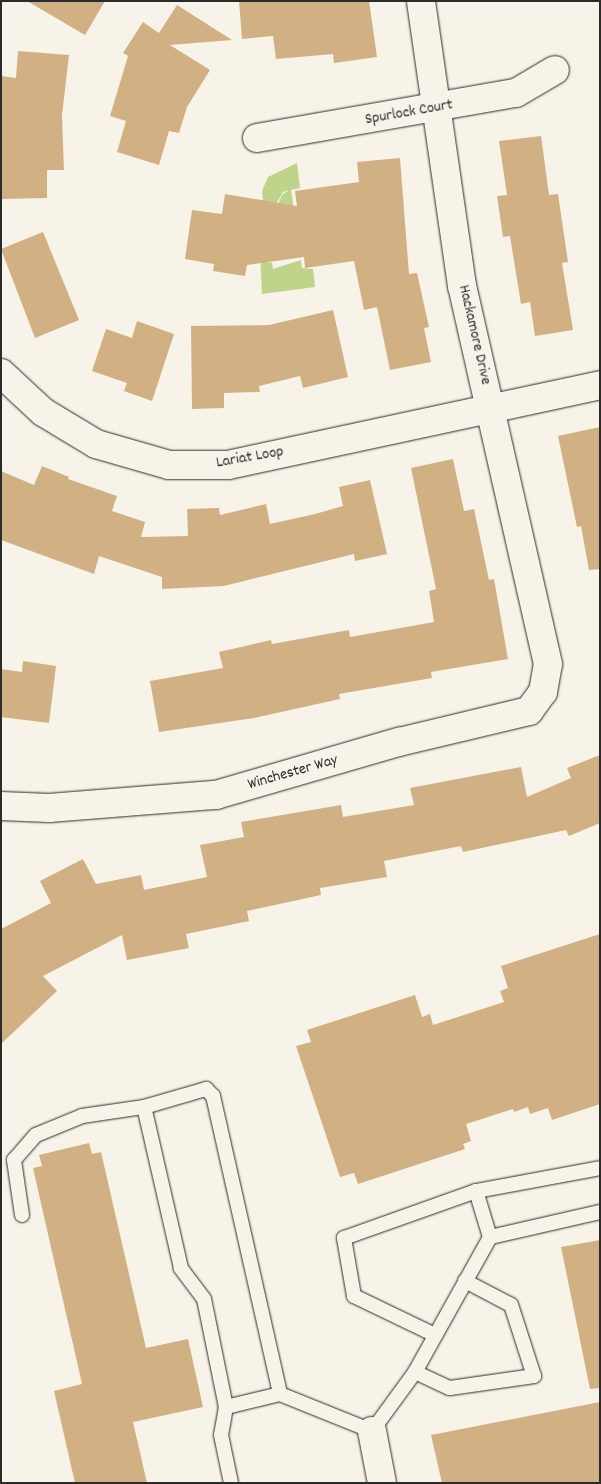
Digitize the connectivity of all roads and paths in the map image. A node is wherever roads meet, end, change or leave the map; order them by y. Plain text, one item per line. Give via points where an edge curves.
1 (421, 1) edge
2 (555, 70) dead end
3 (437, 108) junction
4 (257, 138) dead end
5 (1, 373) edge
6 (600, 386) edge
7 (491, 407) junction
8 (548, 664) joint
9 (1, 806) edge
10 (144, 1107) junction
11 (600, 1168) edge
12 (476, 1191) junction
13 (600, 1212) edge
14 (22, 1215) dead end
15 (490, 1237) junction
16 (465, 1281) junction
17 (435, 1336) junction
18 (415, 1372) junction
19 (280, 1394) junction
20 (226, 1407) junction
21 (372, 1431) junction
22 (231, 1483) edge
23 (382, 1483) edge

1 - 3 street, Hackamore Drive
2 - 3 street, Spurlock Court via 516,93
3 - 4 street, Spurlock Court
3 - 7 street, Hackamore Drive via 462,286
5 - 7 street, Lariat Loop via 43,412 96,444 169,465 228,465
6 - 7 street, Lariat Loop
7 - 8 street, Hackamore Drive
8 - 9 street, Winchester Way via 543,692 529,711 399,742 216,795 49,808
10 - 14 lane via 82,1116 36,1135 14,1160
10 - 19 lane via 206,1088 213,1096
10 - 20 lane via 181,1268 204,1299
11 - 12 lane
12 - 15 lane
12 - 17 lane via 344,1238 354,1296
13 - 15 lane
15 - 16 lane
16 - 17 lane
16 - 18 lane via 511,1305 534,1376 450,1388
17 - 18 lane
18 - 21 lane
19 - 20 lane
19 - 21 lane
20 - 22 lane via 221,1434
21 - 23 street

